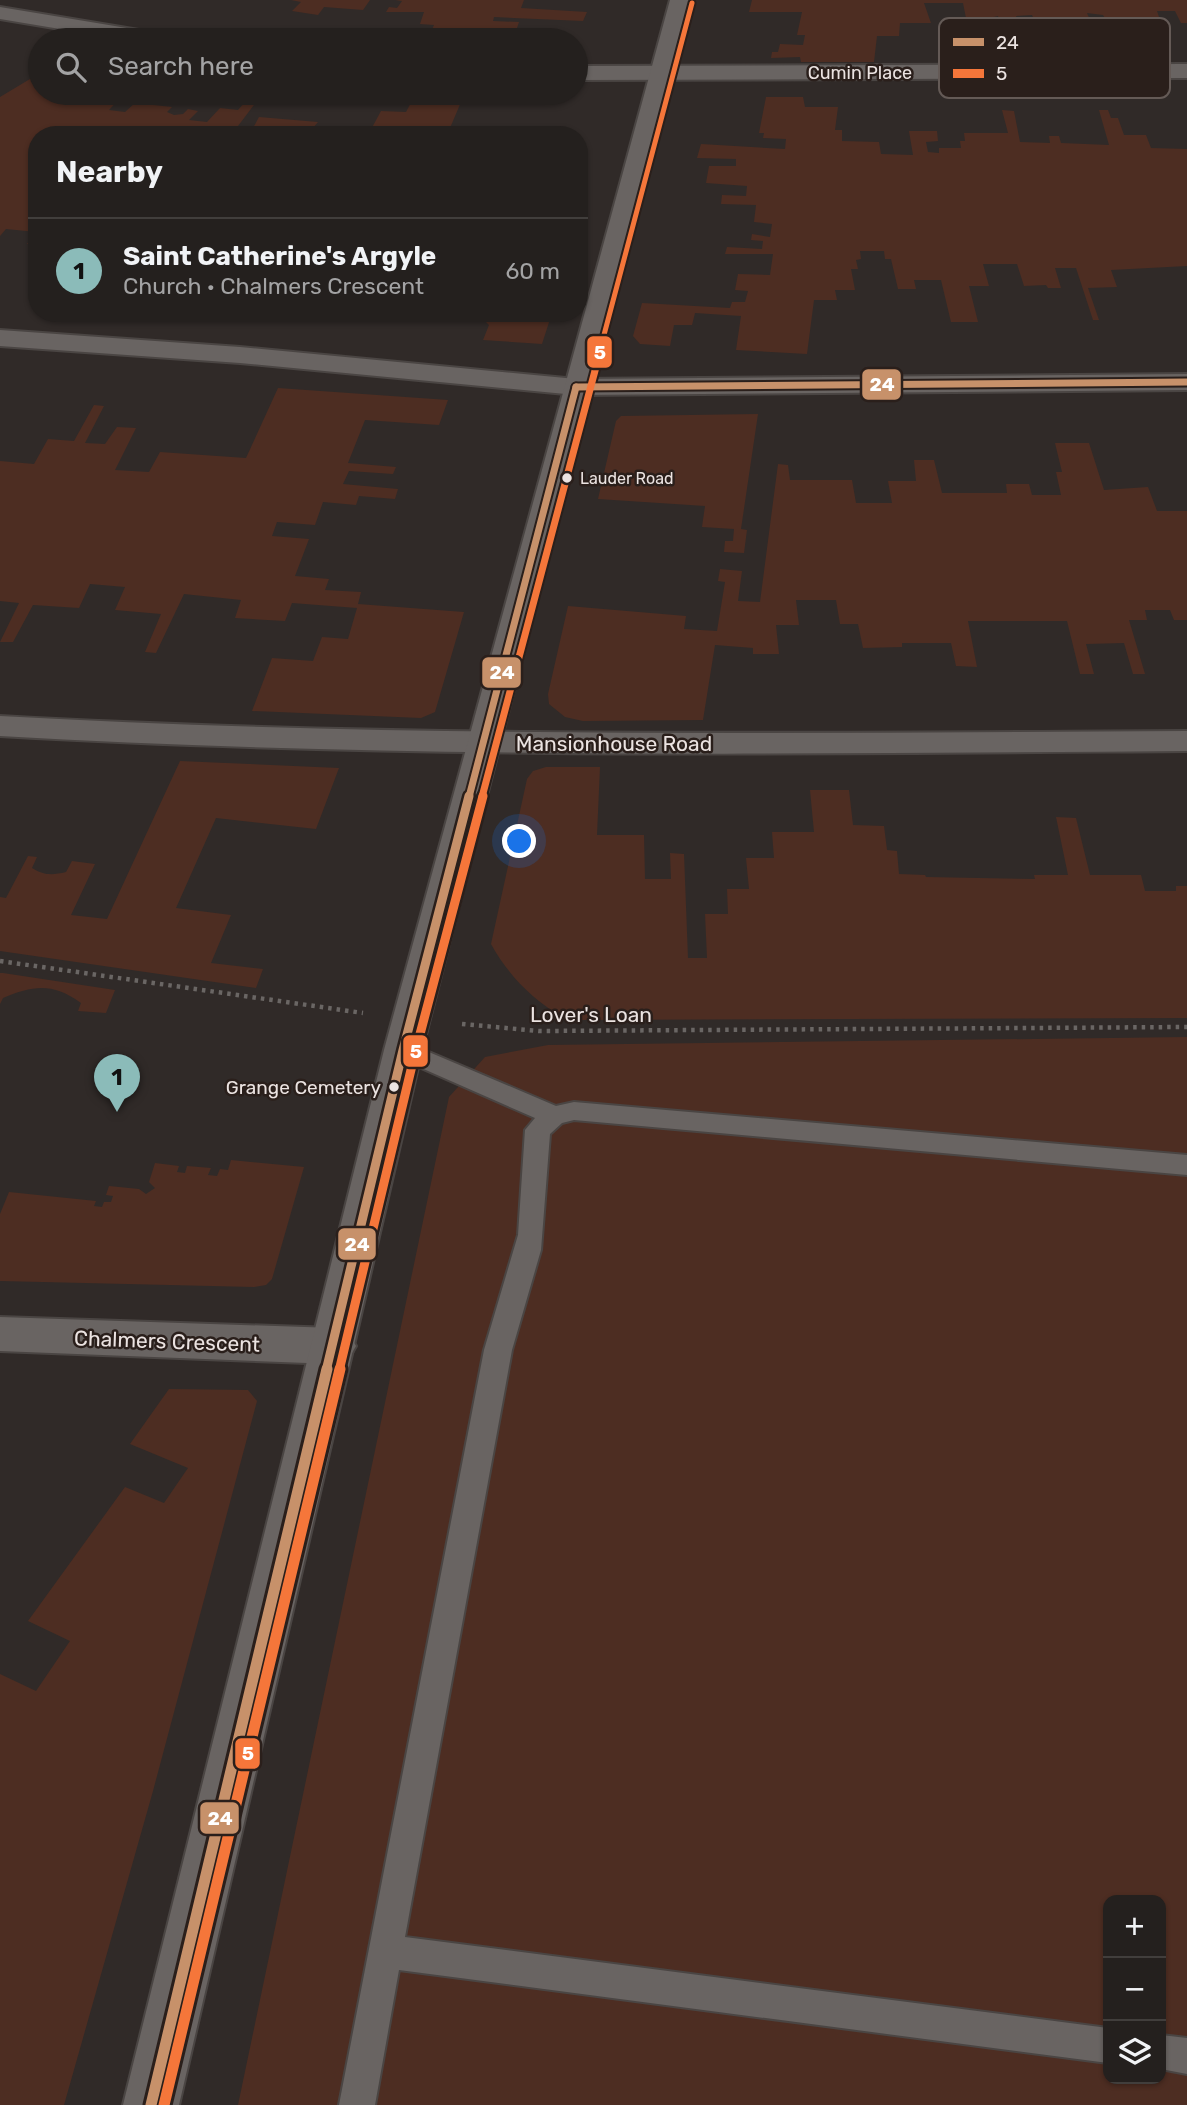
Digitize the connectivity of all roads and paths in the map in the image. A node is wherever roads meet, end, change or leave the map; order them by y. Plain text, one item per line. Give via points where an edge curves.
1 (680, 0) edge
2 (0, 13) edge
3 (91, 28) edge
4 (588, 73) edge
5 (939, 73) edge
6 (660, 75) junction
7 (0, 338) edge
8 (1187, 382) edge
9 (576, 387) junction
10 (0, 726) edge
11 (1187, 741) edge
12 (482, 744) junction
13 (0, 961) edge
14 (1187, 1027) edge
15 (407, 1035) junction
16 (554, 1116) junction
17 (1187, 1165) edge
18 (0, 1334) edge
19 (334, 1346) junction
20 (386, 1951) junction
21 (1103, 2045) edge
22 (1166, 2053) edge
23 (1187, 2056) edge
24 (150, 2105) edge
25 (357, 2105) edge

1 - 6 street
2 - 3 street
4 - 6 street, Cumin Place
5 - 6 street, Cumin Place
6 - 9 street
7 - 9 street
8 - 9 street
9 - 12 street
10 - 12 street, Mansionhouse Road
11 - 12 street, Mansionhouse Road
12 - 15 street
13 - 15 path, Lover's Loan
14 - 15 path, Lover's Loan
15 - 16 lane
15 - 19 street
16 - 17 lane via 574,1111
16 - 20 lane via 538,1130 528,1251 498,1350
18 - 19 street, Chalmers Crescent
19 - 24 street
20 - 21 lane
20 - 25 lane
22 - 23 lane

